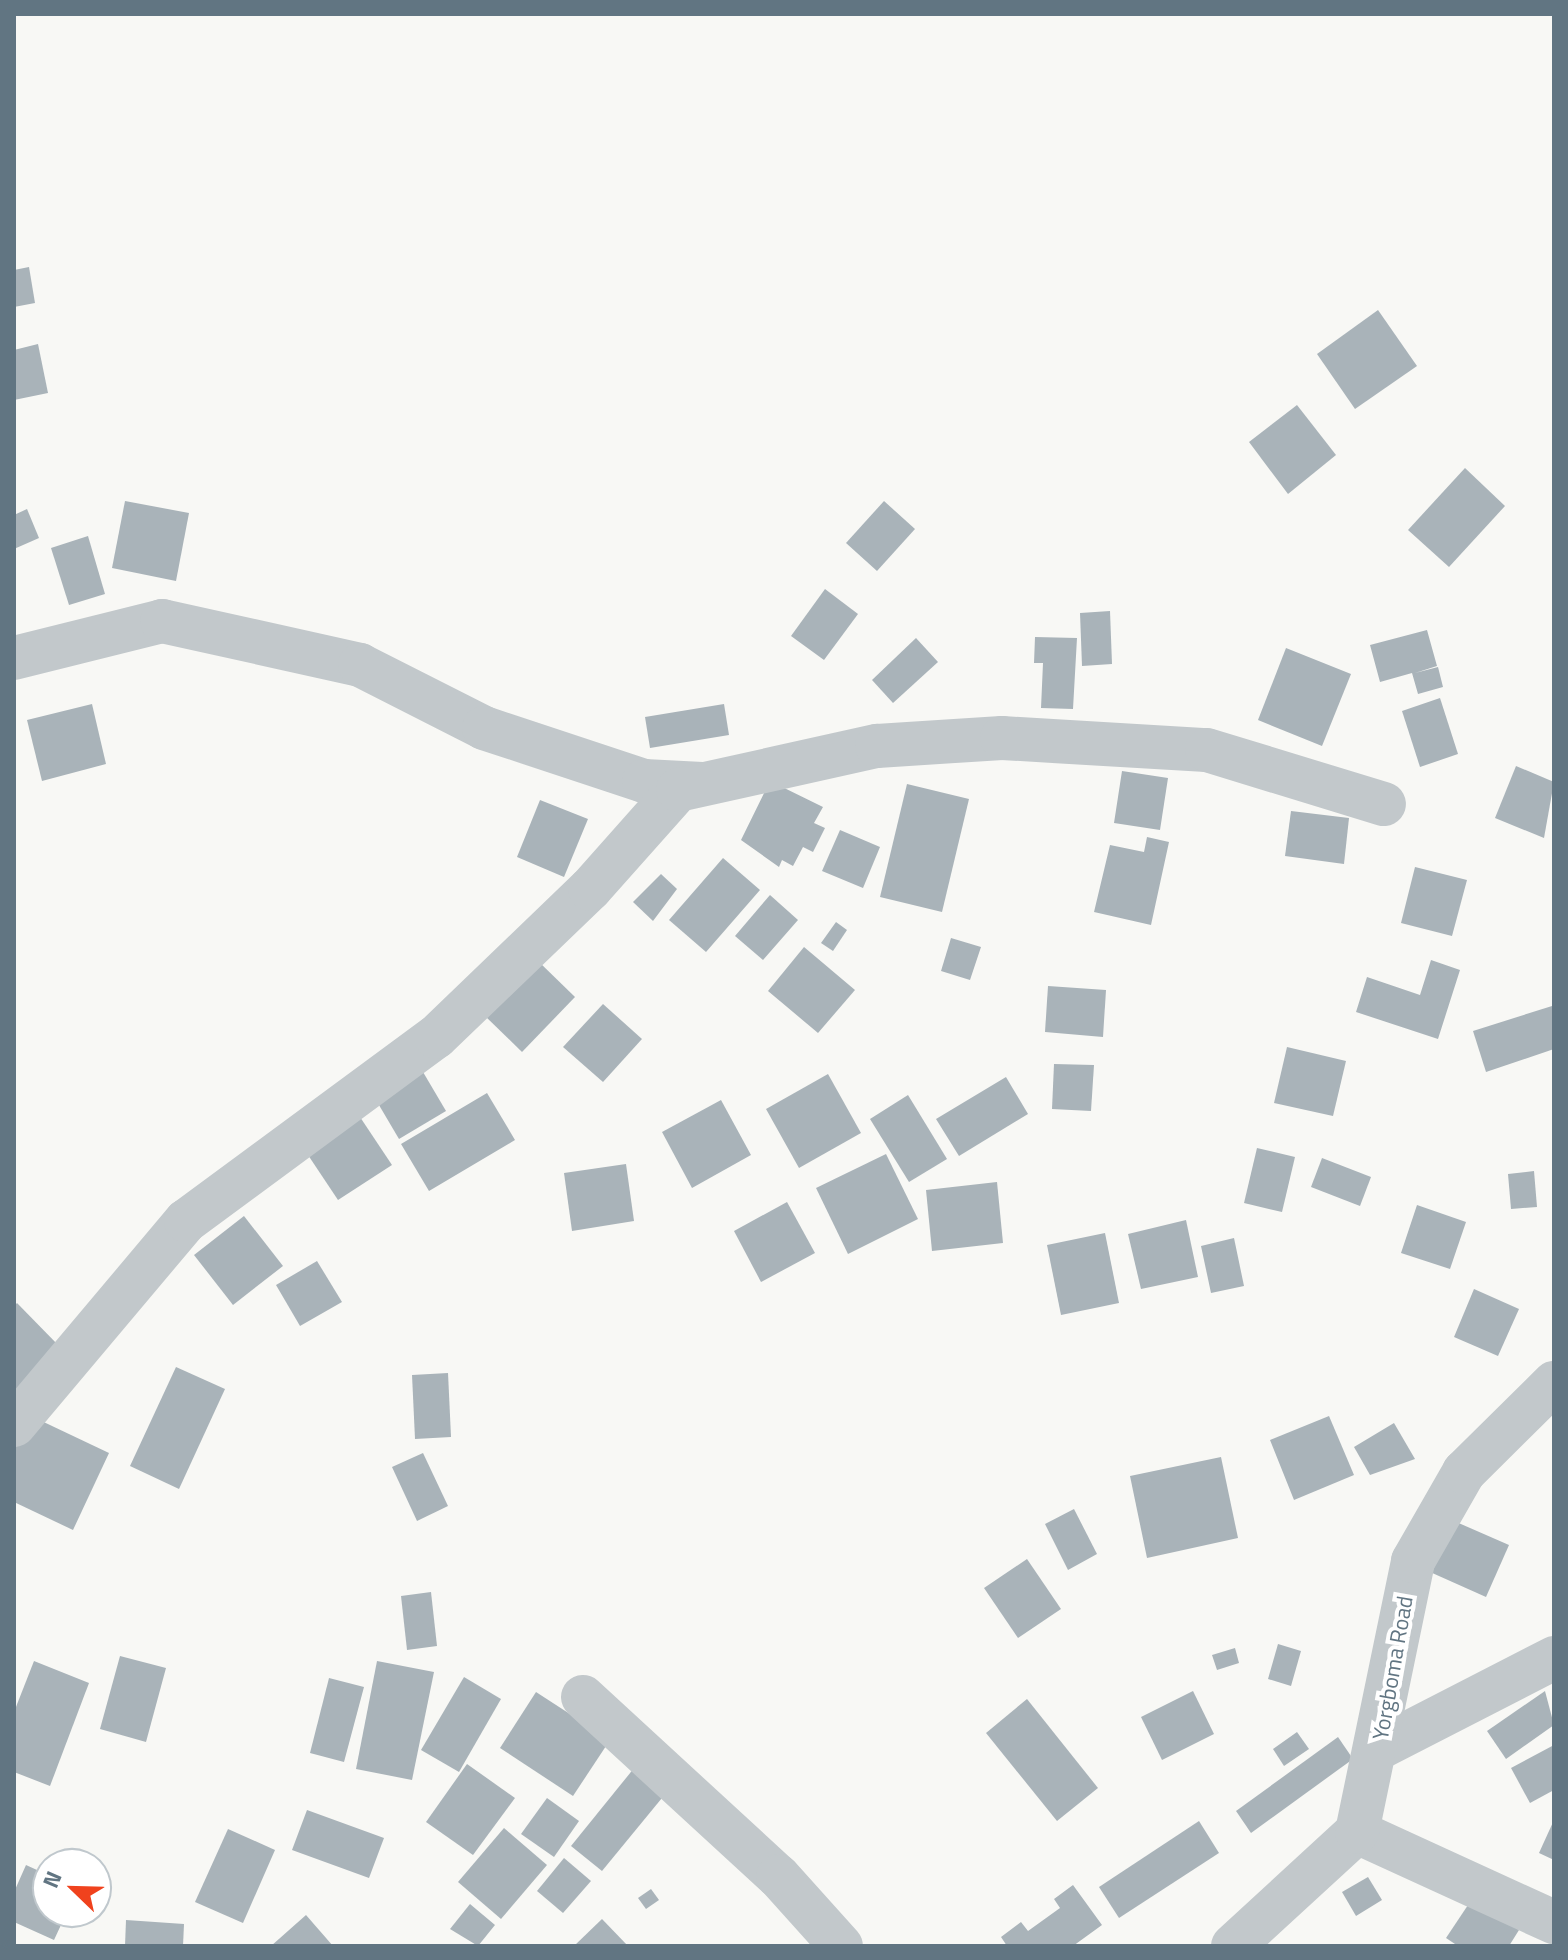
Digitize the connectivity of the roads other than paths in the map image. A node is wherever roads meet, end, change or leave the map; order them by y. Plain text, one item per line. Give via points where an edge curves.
1 (14, 658) edge
2 (702, 784) junction
3 (1384, 804) dead end
4 (1554, 1383) edge
5 (14, 1425) edge
6 (1554, 1658) edge
7 (583, 1697) dead end
8 (1379, 1748) junction
9 (1357, 1832) junction
10 (1554, 1922) edge
11 (841, 1946) edge
12 (1233, 1946) edge

1 - 2 street via 162,621 360,665 484,728 644,781
2 - 3 street via 877,746 1016,738 1207,750
2 - 5 street via 678,790 436,1037 186,1221
4 - 8 street, Yorgboma Road via 1464,1472 1413,1561
6 - 8 street
7 - 11 street via 778,1876
8 - 9 street, Yorgboma Road
9 - 10 street
9 - 12 street

